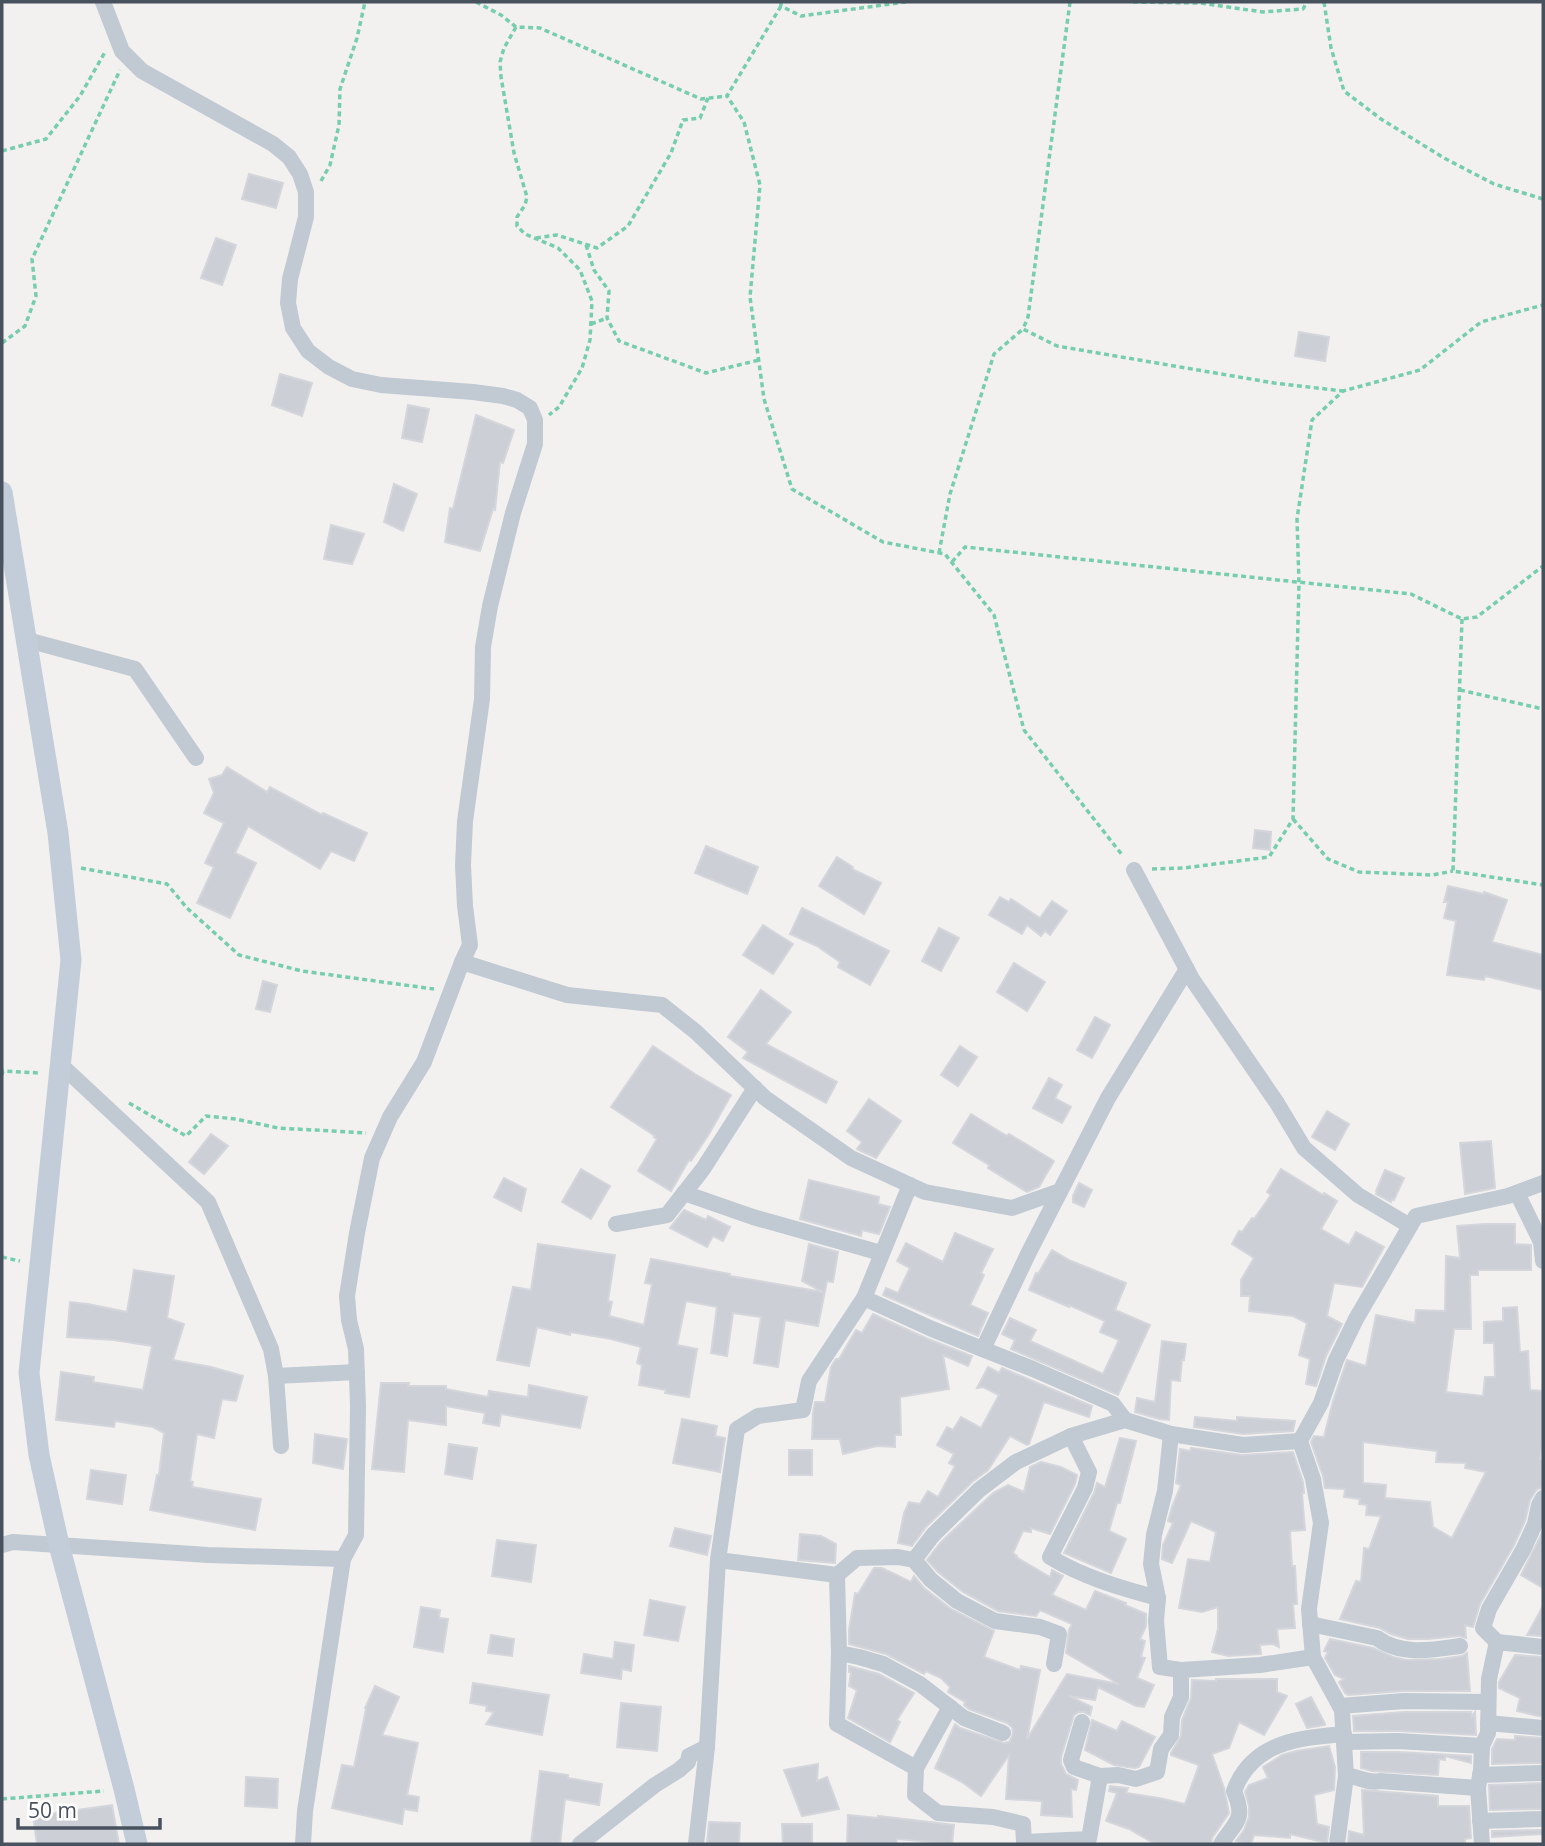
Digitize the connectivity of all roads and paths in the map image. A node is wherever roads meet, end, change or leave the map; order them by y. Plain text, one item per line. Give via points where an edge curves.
1 (103, 2) edge
2 (365, 2) edge
3 (476, 2) edge
4 (906, 2) edge
5 (1070, 2) edge
6 (1133, 2) edge
7 (1307, 2) edge
8 (1324, 2) edge
9 (781, 4) edge
10 (516, 27) junction
11 (115, 34) junction
12 (127, 56) junction
13 (727, 96) junction
14 (708, 98) junction
15 (2, 151) edge
16 (1543, 199) edge
17 (306, 208) junction
18 (536, 238) junction
19 (586, 245) junction
20 (1543, 305) edge
21 (607, 318) junction
22 (591, 324) junction
23 (1023, 329) junction
24 (2, 343) edge
25 (759, 360) junction
26 (1343, 391) junction
27 (535, 427) junction
28 (2, 492) edge
29 (939, 553) junction
30 (952, 562) junction
31 (1543, 566) edge
32 (1299, 583) junction
33 (1462, 619) junction
34 (27, 640) junction
35 (1460, 690) junction
36 (1543, 709) edge
37 (196, 758) dead end
38 (1293, 819) junction
39 (61, 864) junction
40 (1134, 870) junction
41 (1453, 871) junction
42 (1543, 885) edge
43 (462, 962) junction
44 (1187, 969) junction
45 (452, 991) junction
46 (60, 1069) junction
47 (2, 1075) edge
48 (755, 1088) junction
49 (129, 1103) dead end
50 (383, 1134) junction
51 (1543, 1183) edge
52 (910, 1185) junction
53 (1060, 1191) junction
54 (1517, 1192) junction
55 (684, 1193) junction
56 (616, 1224) dead end
57 (1410, 1226) junction
58 (881, 1253) junction
59 (1543, 1261) edge
60 (864, 1298) junction
61 (983, 1349) junction
62 (357, 1372) junction
63 (276, 1376) junction
64 (1125, 1420) junction
65 (1171, 1434) junction
66 (1071, 1436) junction
67 (1300, 1441) junction
68 (281, 1446) dead end
69 (1543, 1498) edge
70 (2, 1545) edge
71 (59, 1545) junction
72 (343, 1559) junction
73 (719, 1560) junction
74 (915, 1560) junction
75 (836, 1575) junction
76 (1158, 1598) junction
77 (1310, 1624) junction
78 (1497, 1642) junction
79 (1460, 1646) dead end
80 (1543, 1647) edge
81 (839, 1653) junction
82 (1313, 1657) junction
83 (1054, 1664) dead end
84 (1181, 1670) junction
85 (1488, 1702) junction
86 (1340, 1706) junction
87 (950, 1707) junction
88 (1082, 1722) dead end
89 (1488, 1723) junction
90 (1543, 1728) edge
91 (1003, 1733) dead end
92 (1344, 1738) junction
93 (1482, 1745) junction
94 (708, 1747) junction
95 (916, 1768) junction
96 (1543, 1773) edge
97 (1100, 1776) junction
98 (1346, 1776) junction
99 (1479, 1782) junction
100 (124, 1789) junction
101 (2, 1799) edge
102 (1543, 1819) edge
103 (1480, 1821) junction
104 (1088, 1841) edge
105 (1024, 1843) edge
106 (137, 1844) edge
107 (303, 1844) edge
108 (580, 1844) edge
109 (696, 1844) edge
110 (1221, 1844) edge
111 (1337, 1844) edge
112 (1482, 1844) edge

1 - 11 street
2 - 17 path via 340,89 339,125 330,165
3 - 10 path
4 - 9 path via 801,16
5 - 23 path
6 - 7 path via 1200,3 1263,12 1303,9
8 - 16 path via 1344,91 1444,158 1494,184
9 - 13 path
10 - 14 path via 540,27 701,99
10 - 18 path via 504,48 501,77 527,197 517,226
11 - 12 street
11 - 15 path via 80,96 47,139
12 - 17 street via 142,71 289,157 306,192
12 - 24 path via 32,259 36,296 25,326
13 - 14 path
13 - 25 path via 744,122 760,186 750,296
14 - 19 path via 700,118 683,120 671,153 628,226 597,248
17 - 27 street via 288,303 293,328 308,351 352,379 517,400 530,408
18 - 19 path via 557,235
18 - 22 path via 558,248 580,270 592,300
19 - 21 path via 594,270 609,291
20 - 26 path via 1481,322 1420,370
21 - 22 path
21 - 25 path via 619,341 706,373
22 - 27 path via 582,368 559,407
23 - 26 path via 1057,346
23 - 29 path via 994,354 950,494
25 - 29 path via 764,399 792,489 883,542
26 - 32 path via 1311,420 1297,519
27 - 43 street via 489,606 483,647 482,699 465,821 465,906 471,945
28 - 34 street
29 - 30 path
30 - 32 path via 965,547
30 - 40 path via 994,615 1024,730
31 - 33 path via 1476,617
32 - 33 path via 1411,594
32 - 38 path
33 - 35 path
34 - 37 street via 135,670
34 - 39 street
35 - 36 path
35 - 41 path
38 - 40 path via 1269,857
38 - 41 path via 1328,859 1359,872 1432,875
39 - 45 path via 167,884 239,955 302,971
39 - 46 street via 71,960
40 - 44 street
41 - 42 path
43 - 45 street
43 - 48 street via 567,995 662,1005
44 - 53 street via 1108,1098
44 - 57 street via 1304,1148 1358,1195
45 - 50 street via 424,1062
46 - 47 path via 3,1071
46 - 63 street via 208,1202 271,1349
46 - 71 street via 29,1373
48 - 52 street via 851,1158
48 - 55 street
49 - 50 path via 186,1136 206,1116 278,1128
50 - 62 street via 372,1158 348,1296
51 - 54 street
52 - 53 street via 925,1192 1012,1208
52 - 58 street
53 - 61 street
54 - 57 street via 1416,1216
54 - 59 street via 1541,1242
55 - 56 street via 667,1215
55 - 58 street
57 - 67 street via 1356,1319
58 - 60 street
60 - 61 street
60 - 73 street via 809,1381 803,1410 758,1416 737,1429
61 - 64 street via 1113,1404
62 - 63 street
62 - 72 street via 356,1535
63 - 68 street
64 - 65 street
64 - 66 street
65 - 67 street via 1243,1445
65 - 76 street via 1151,1564
66 - 74 street via 1016,1462 979,1490 933,1535
66 - 76 street via 1089,1472 1050,1556 1110,1585
67 - 77 street via 1321,1523
69 - 78 street via 1529,1537 1489,1609 1483,1628
70 - 71 street
71 - 72 street
71 - 100 street
72 - 107 street via 304,1811
73 - 75 street
73 - 94 street
74 - 75 street via 857,1558
74 - 83 street via 957,1601 985,1616 1059,1634
75 - 81 street
76 - 84 street via 1160,1667
77 - 79 street via 1377,1638 1403,1650
77 - 82 street
78 - 80 street
78 - 85 street
81 - 87 street via 883,1664
81 - 95 street via 836,1724
82 - 84 street
82 - 86 street
84 - 97 street via 1181,1697 1157,1772 1136,1779
85 - 86 street
85 - 89 street
86 - 92 street
87 - 91 street via 964,1718
87 - 95 street
88 - 97 street via 1071,1760 1074,1767
89 - 90 street
89 - 93 street
92 - 93 street
92 - 98 street
92 - 110 street via 1306,1737 1261,1753 1237,1783 1234,1791 1240,1818
93 - 99 street
94 - 108 street via 689,1756 679,1770
94 - 109 street
95 - 105 street via 915,1795 938,1813 1023,1824
96 - 99 street
97 - 104 street
98 - 99 street via 1371,1783
98 - 111 street
99 - 103 street
100 - 101 path
100 - 106 street
102 - 103 street
103 - 112 street
104 - 105 street

